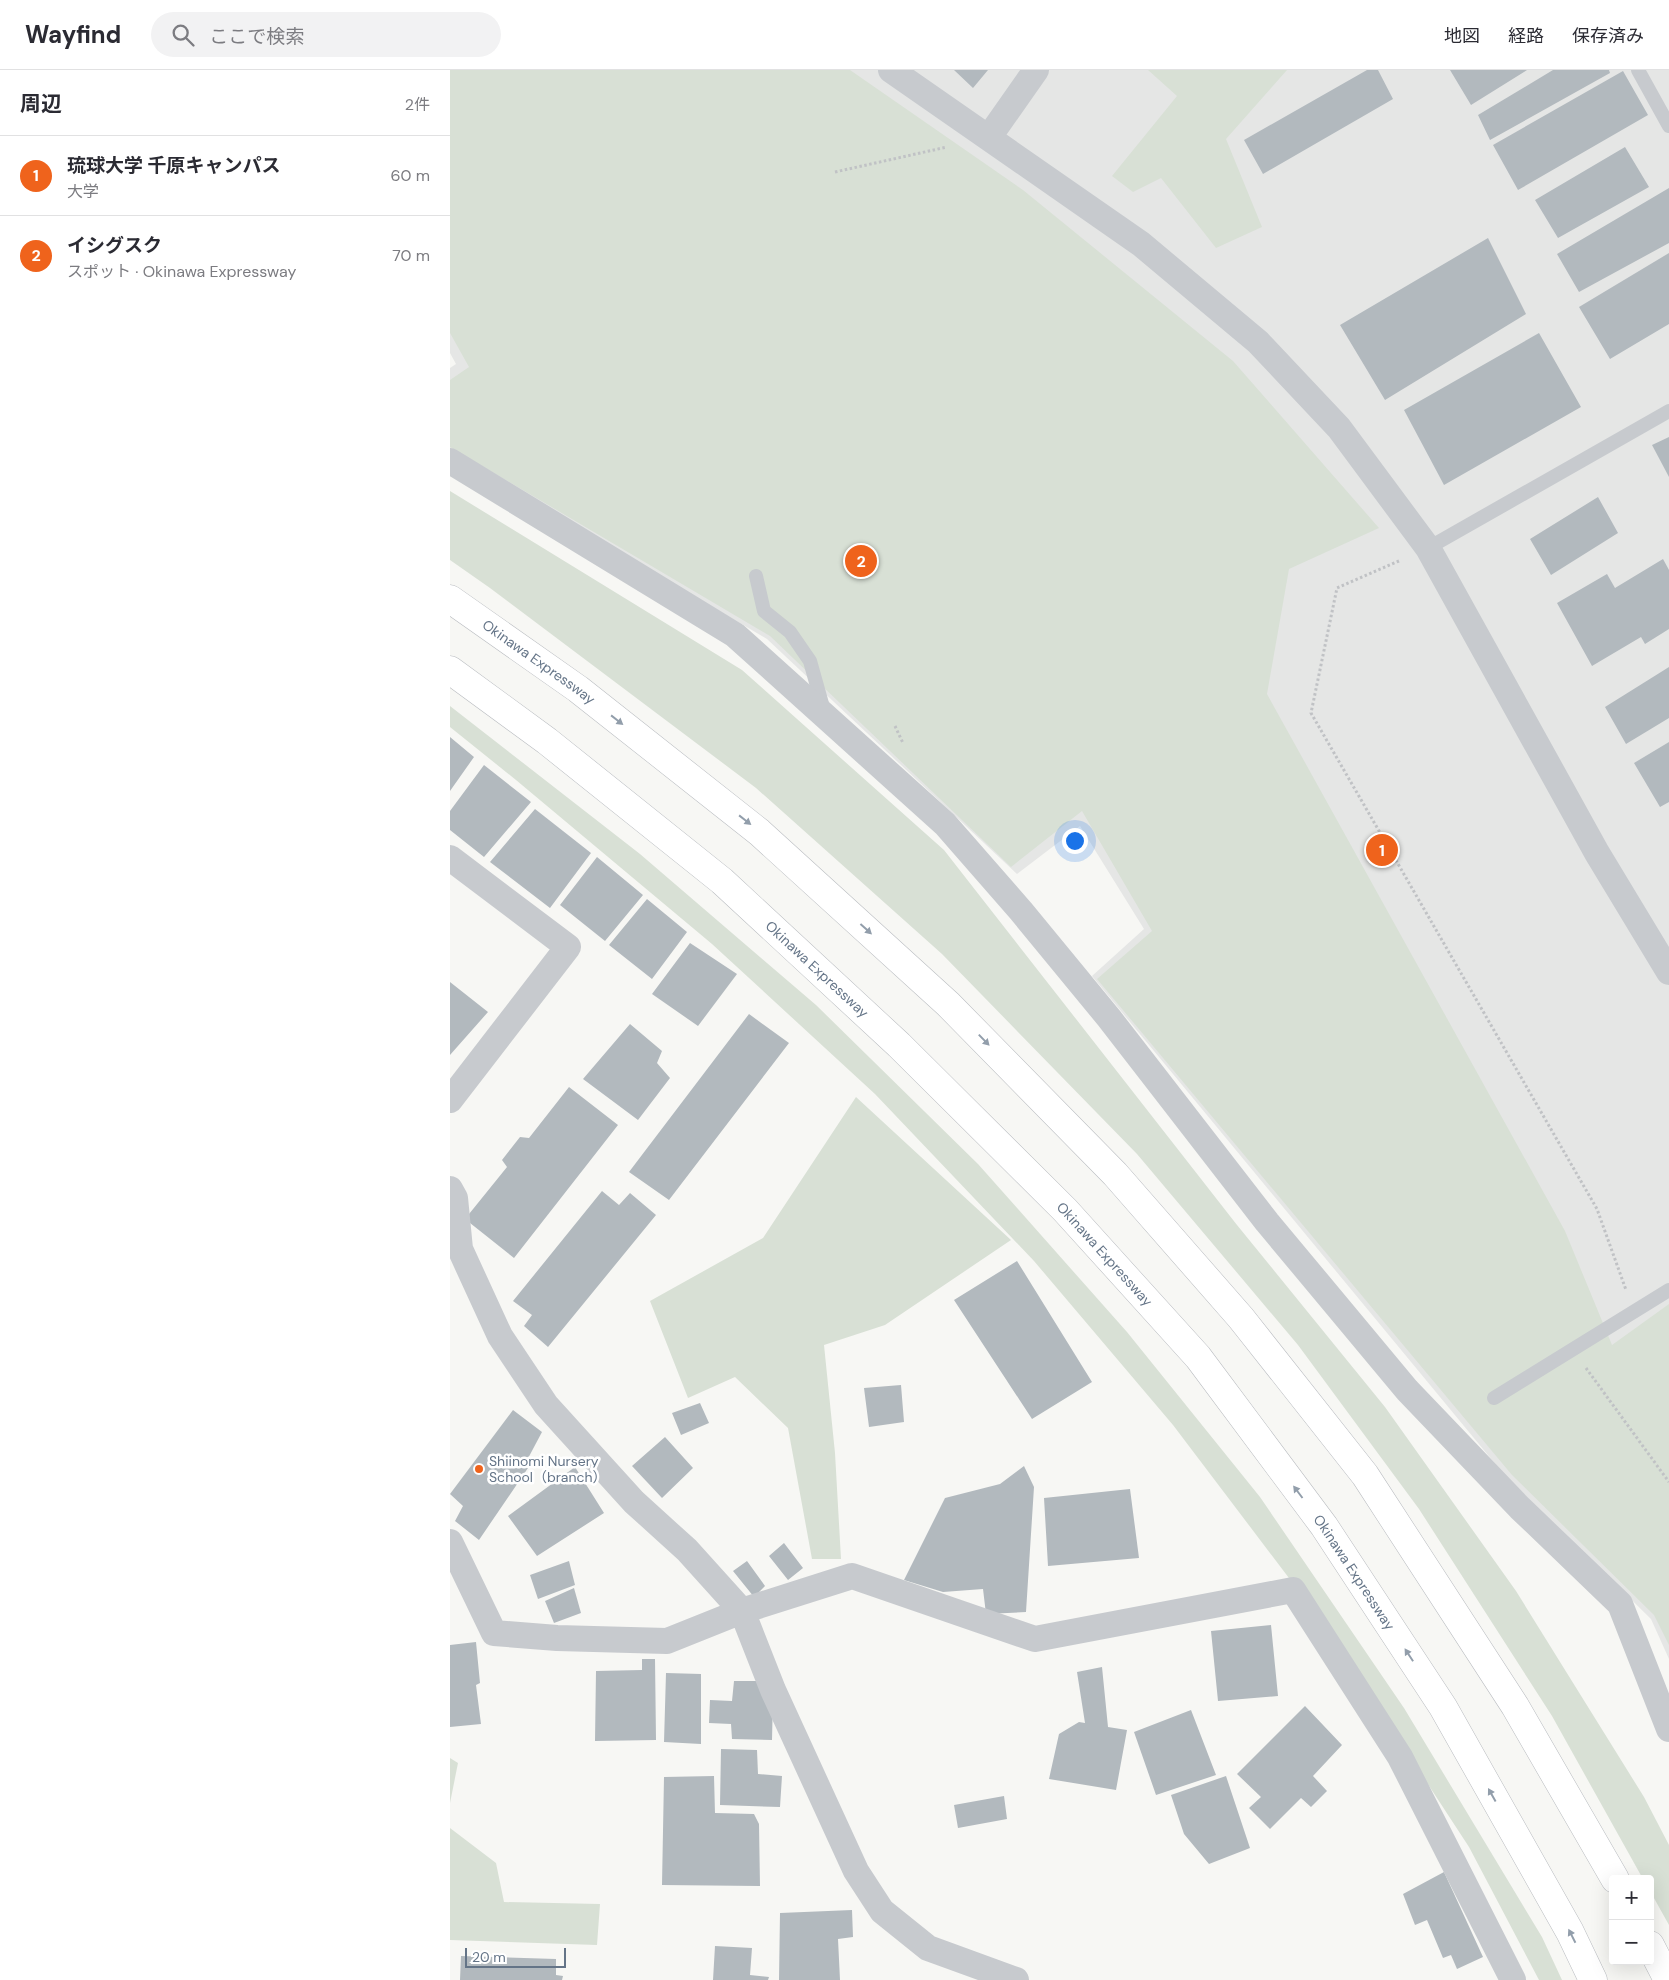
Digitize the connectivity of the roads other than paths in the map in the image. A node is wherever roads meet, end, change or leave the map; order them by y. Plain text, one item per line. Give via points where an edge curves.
1 (891, 70) edge
2 (1036, 70) edge
3 (1638, 70) edge
4 (1669, 126) edge
5 (989, 138) junction
6 (1669, 410) edge
7 (450, 461) edge
8 (1428, 548) junction
9 (756, 576) dead end
10 (450, 599) edge
11 (450, 670) edge
12 (826, 716) junction
13 (450, 858) edge
14 (1669, 972) edge
15 (450, 1100) edge
16 (450, 1189) edge
17 (1669, 1290) edge
18 (1494, 1398) dead end
19 (450, 1542) edge
20 (742, 1611) junction
21 (1669, 1729) edge
22 (1613, 1875) edge
23 (1654, 1953) edge
24 (1016, 1980) edge
25 (1513, 1980) edge
26 (1593, 1980) edge
27 (1668, 1980) edge

1 - 5 street
2 - 5 street
3 - 4 lane
5 - 8 street via 1141,244 1258,342 1339,428
6 - 8 lane
7 - 12 street via 734,635
8 - 14 street via 1597,853
9 - 12 lane via 764,612 790,632 810,661
10 -> 22 highway, Okinawa Expressway via 578,689 759,832 948,1004 1115,1174 1241,1318 1365,1475 1514,1706
26 -> 11 highway, Okinawa Expressway via 1570,1932 1443,1707 1324,1526 1198,1357 1065,1210 899,1045 722,881 547,741
12 - 21 street via 951,831 1103,1010 1267,1222 1407,1390 1520,1508 1620,1604
13 - 15 street via 568,947
16 - 20 street via 455,1198 460,1249 500,1336 546,1405 634,1502 687,1550
17 - 18 lane
19 - 20 street via 494,1633 667,1641
20 - 24 street via 856,1871 882,1911 928,1948
20 - 25 street via 852,1576 1035,1639 1293,1590 1400,1756
23 - 27 highway

